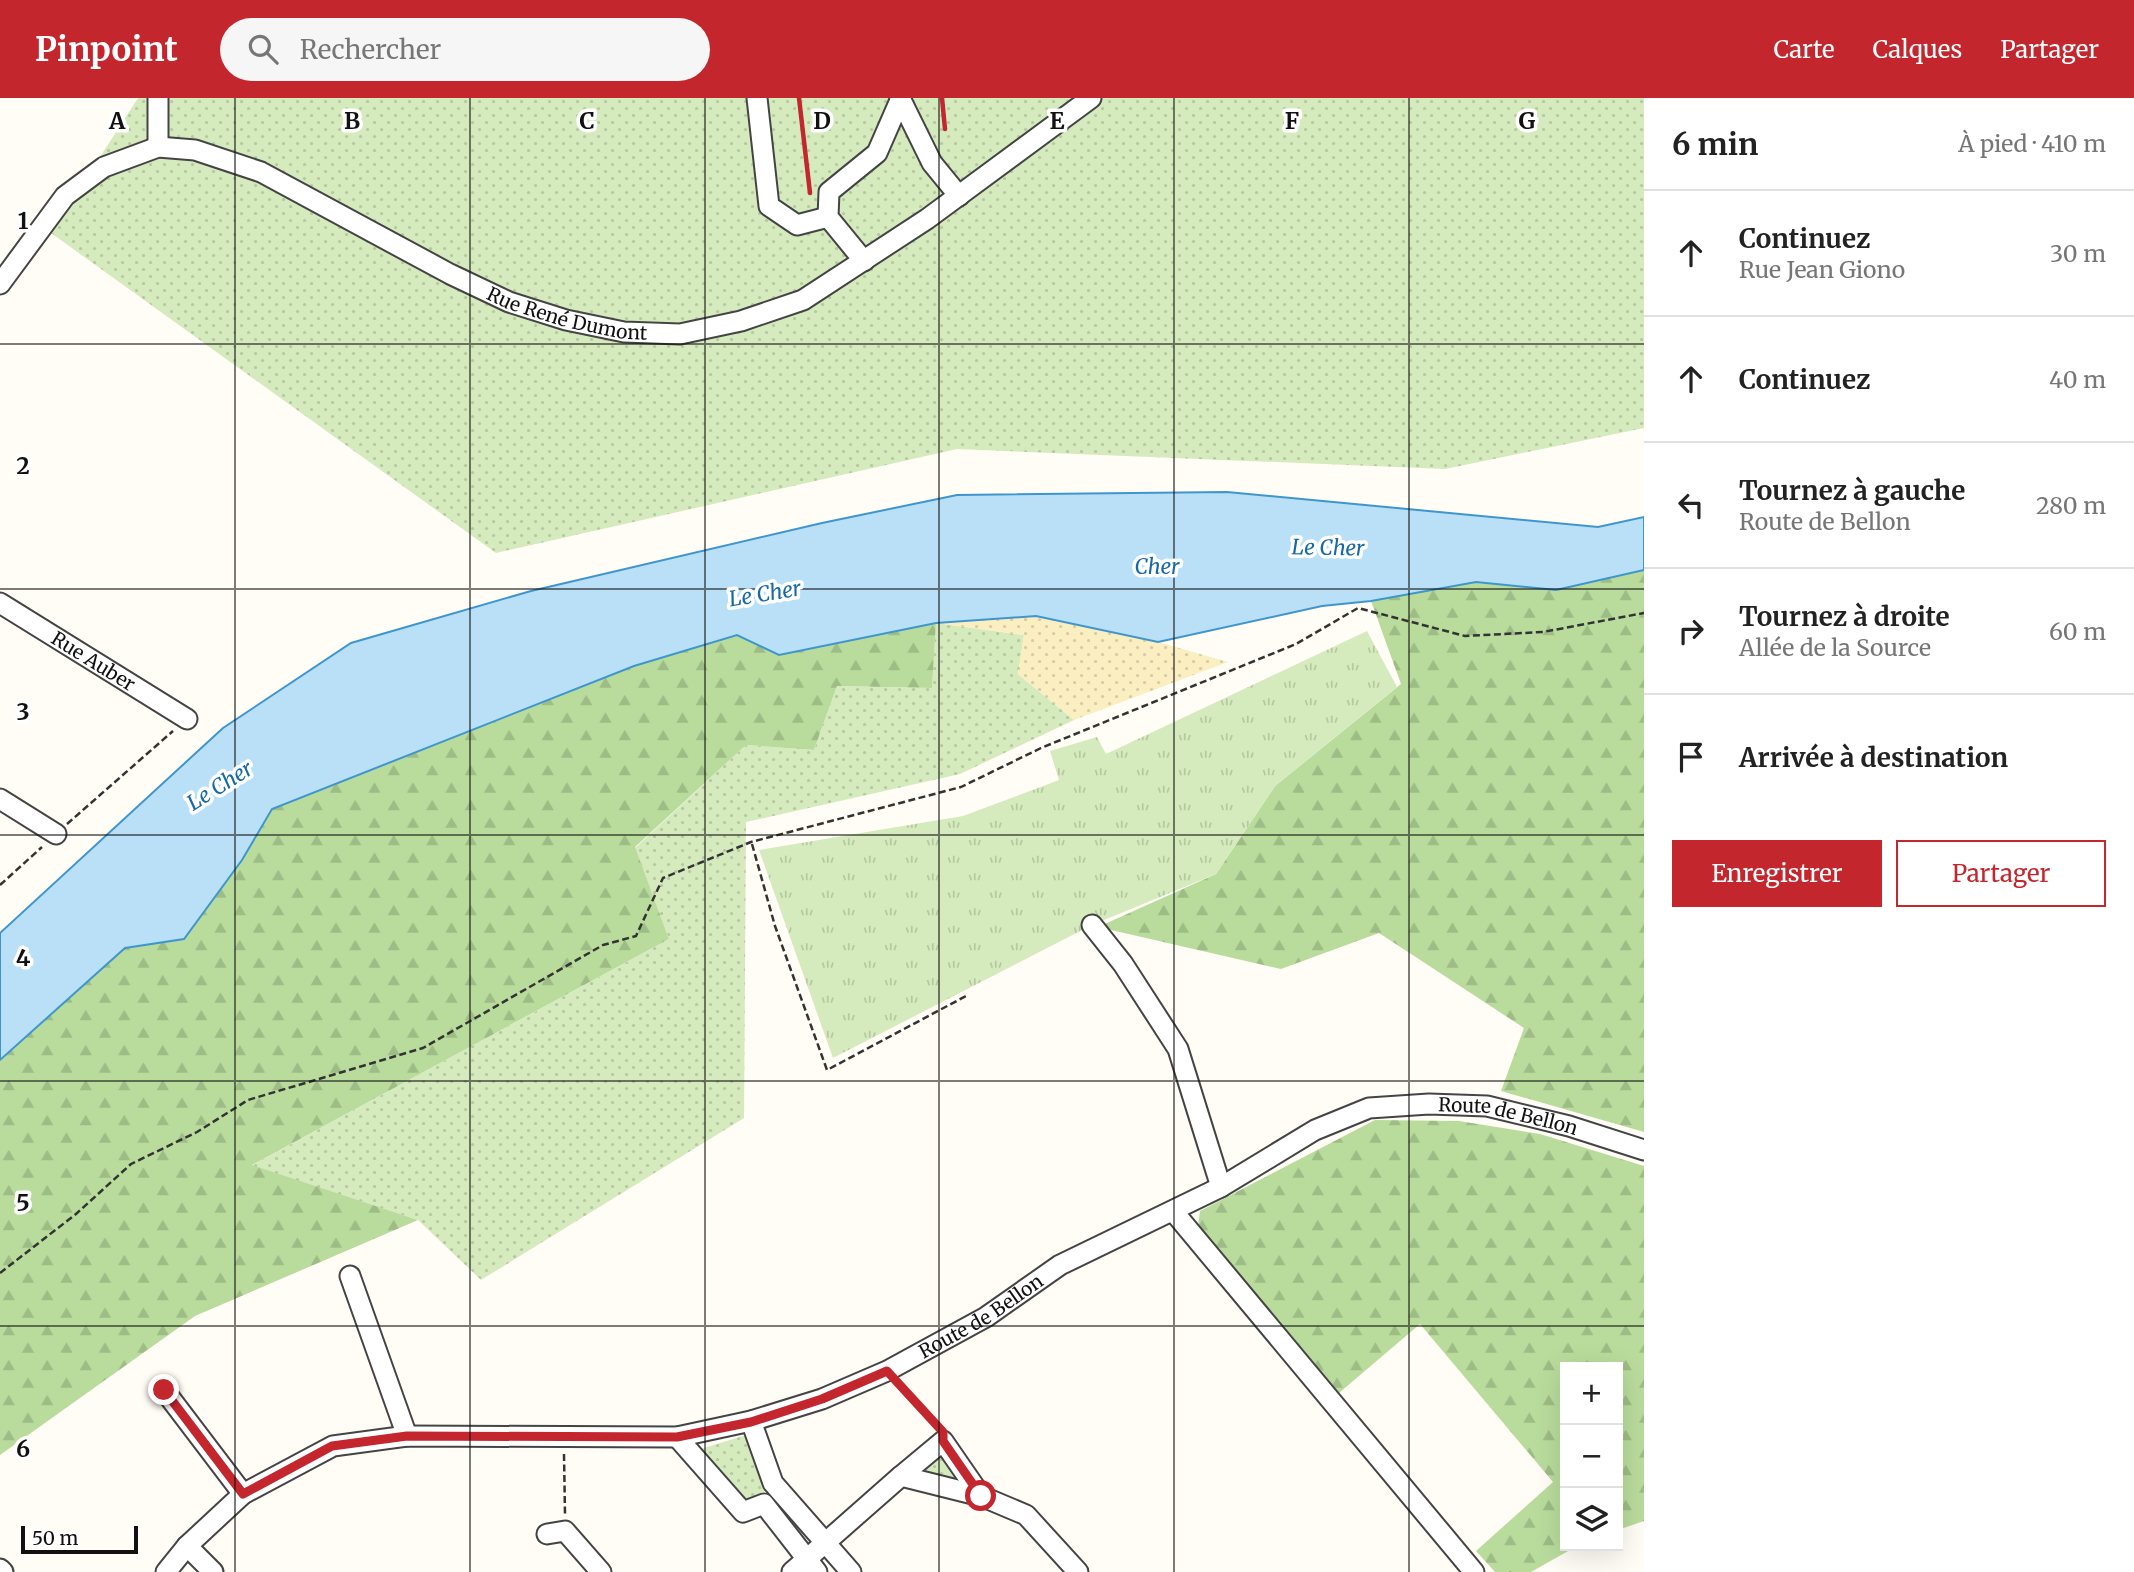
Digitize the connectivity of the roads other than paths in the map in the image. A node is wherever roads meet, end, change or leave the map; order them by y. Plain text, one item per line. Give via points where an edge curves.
1 (158, 98) edge
2 (757, 98) edge
3 (901, 98) edge
4 (1090, 98) edge
5 (158, 147) junction
6 (959, 196) junction
7 (828, 217) junction
8 (863, 261) junction
9 (0, 284) edge
10 (0, 603) edge
11 (187, 719) road end
12 (0, 799) edge
13 (56, 834) road end
14 (1092, 925) dead end
15 (1644, 1150) edge
16 (1221, 1187) junction
17 (1173, 1212) junction
18 (350, 1276) dead end
19 (164, 1390) dead end
20 (751, 1422) junction
21 (407, 1436) junction
22 (677, 1437) junction
23 (901, 1476) junction
24 (780, 1491) junction
25 (243, 1494) junction
26 (981, 1496) junction
27 (764, 1504) junction
28 (556, 1533) road end
29 (826, 1545) junction
30 (187, 1546) junction
31 (805, 1568) edge
32 (166, 1572) edge
33 (213, 1572) edge
34 (601, 1572) edge
35 (851, 1572) edge
36 (1078, 1572) edge
37 (1474, 1572) edge

1 - 5 street
2 - 7 street via 769,206 797,225
3 - 6 street via 932,163
3 - 7 street via 877,153 829,192
4 - 6 street, Rue René Dumont
5 - 8 street, Rue René Dumont via 228,158 509,302 624,332 680,334 741,320 803,300
5 - 9 street, Rue René Dumont via 104,167 65,196
6 - 8 street, Rue René Dumont
7 - 8 street
10 - 11 street, Rue Auber
12 - 13 street
14 - 16 street via 1178,1049
15 - 16 street, Route de Bellon via 1487,1106 1369,1108 1315,1130
16 - 17 street, Route de Bellon
17 - 20 street, Route de Bellon via 1060,1265 986,1317 887,1371
17 - 37 street
18 - 21 street
19 - 25 street
20 - 22 street, Route de Bellon
20 - 24 street
21 - 22 street, Route de Bellon
21 - 25 street, Route de Bellon via 332,1446
22 - 27 street via 743,1512
23 - 26 street
23 - 26 street via 943,1441
23 - 29 street
24 - 27 street
24 - 29 street
25 - 30 street, Route de Bellon
26 - 36 street via 1026,1515
27 - 31 street
28 - 34 street
29 - 31 street
29 - 35 street
30 - 32 street, Route de Bellon
30 - 33 street

